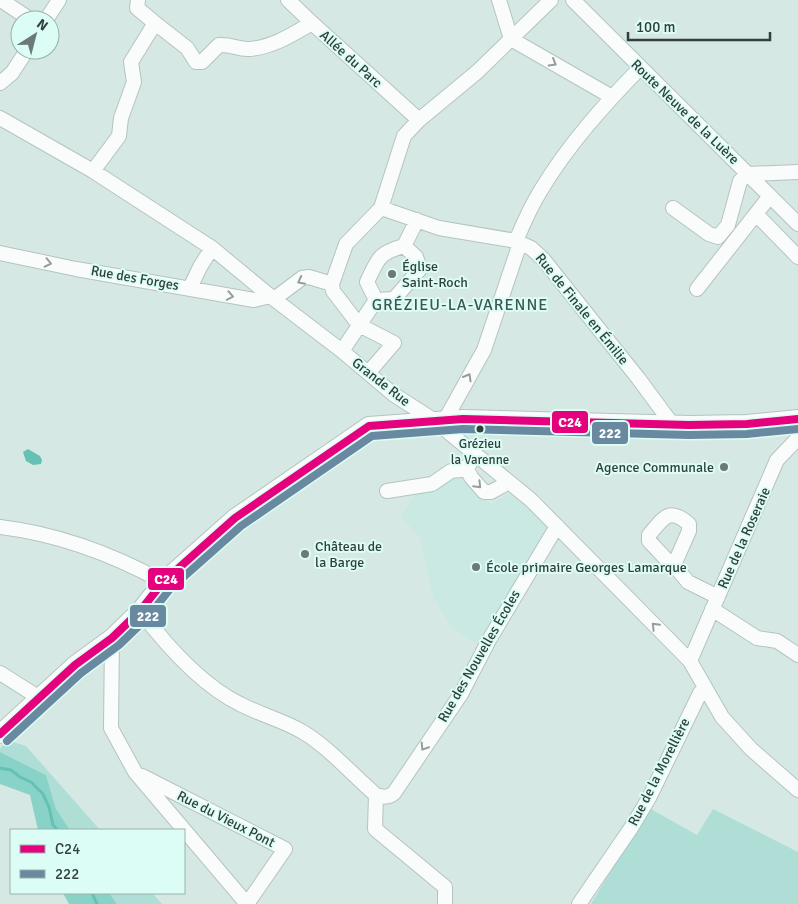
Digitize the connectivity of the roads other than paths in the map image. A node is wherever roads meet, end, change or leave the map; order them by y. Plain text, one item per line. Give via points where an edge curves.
1 (1, 0) edge
2 (138, 0) edge
3 (288, 0) edge
4 (499, 0) edge
5 (551, 0) edge
6 (573, 0) edge
7 (16, 10) edge
8 (155, 23) junction
9 (312, 23) junction
10 (511, 39) junction
11 (20, 60) edge
12 (640, 68) junction
13 (0, 83) edge
14 (612, 97) junction
15 (0, 118) edge
16 (419, 120) junction
17 (93, 171) junction
18 (798, 172) edge
19 (748, 174) junction
20 (770, 196) junction
21 (381, 208) junction
22 (673, 208) dead end
23 (756, 214) junction
24 (417, 220) junction
25 (798, 224) edge
26 (518, 242) junction
27 (404, 246) junction
28 (212, 248) junction
29 (0, 253) edge
30 (798, 256) edge
31 (332, 284) junction
32 (190, 288) junction
33 (697, 289) dead end
34 (272, 298) junction
35 (376, 300) junction
36 (359, 325) junction
37 (342, 351) junction
38 (368, 372) junction
39 (798, 419) edge
40 (672, 424) junction
41 (443, 425) junction
42 (798, 438) edge
43 (472, 459) junction
44 (509, 482) junction
45 (387, 491) dead end
46 (557, 526) junction
47 (0, 527) edge
48 (674, 565) dead end
49 (163, 582) junction
50 (715, 603) junction
51 (140, 610) junction
52 (112, 638) junction
53 (698, 643) junction
54 (677, 648) junction
55 (798, 655) edge
56 (690, 661) junction
57 (0, 673) edge
58 (704, 688) junction
59 (38, 697) junction
60 (0, 734) edge
61 (135, 772) junction
62 (798, 790) edge
63 (376, 795) junction
64 (183, 829) edge
65 (185, 831) edge
66 (247, 904) edge
67 (445, 904) edge
68 (579, 904) edge

1 - 7 street
2 - 8 street via 137,8
3 - 9 street
4 - 10 street
5 - 10 street
6 - 12 street, Route Neuve de la Luère
8 - 9 street, Allée du Parc via 187,48 196,62 202,62 219,45 249,49 264,46 290,37
8 - 17 street via 131,62 134,82 121,118 119,136
9 - 16 street, Allée du Parc
10 -> 14 street
10 - 16 street
11 - 13 street
12 - 14 street
12 - 19 street, Route Neuve de la Luère
14 - 26 street via 539,192
15 - 17 street, Grande Rue
16 - 21 street via 404,136
17 - 28 street, Grande Rue
18 - 19 street
19 - 20 street, Route Neuve de la Luère
19 - 22 street via 740,181 728,225 718,237
20 - 23 street
20 - 25 street, Route Neuve de la Luère
21 - 24 street, Rue de Finale en Émilie
21 - 31 street via 346,244
23 - 30 street
23 - 33 street
24 - 26 street, Rue de Finale en Émilie via 439,228
24 - 27 street
26 - 40 street, Rue de Finale en Émilie via 532,248 543,259
41 -> 26 street via 484,350
27 - 35 street via 388,250 377,261 367,282
27 - 35 street via 416,257 420,269 394,299
28 - 32 street
28 - 34 street, Grande Rue
29 -> 32 street, Rue des Forges
31 -> 34 street via 302,278
31 - 36 street via 333,291
32 -> 34 street, Rue des Forges via 254,300
34 - 37 street, Grande Rue
35 - 36 street
36 - 37 street
36 - 38 street via 394,343
37 - 38 street, Grande Rue
38 - 41 street, Grande Rue via 393,394
39 - 40 main road
40 - 41 main road via 463,419
41 - 43 street, Grande Rue
41 - 49 main road via 369,426 235,518
42 - 50 street, Rue de la Roseraie via 777,460
43 - 44 street, Grande Rue
43 -> 44 street via 468,469 484,492 491,492
43 - 45 street via 461,470 451,471 432,484
44 - 46 street, Grande Rue
54 -> 46 street, Grande Rue
46 -> 63 street, Rue des Nouvelles Écoles via 461,694 390,796
47 - 49 street via 77,544
48 - 50 street via 688,582
49 - 51 main road
50 - 53 street, Rue de la Roseraie
50 - 55 street via 757,638 777,641
51 - 52 main road
51 - 63 street via 185,663 219,692 305,733
52 - 59 main road via 74,664
52 - 61 street, Rue du Vieux Pont via 111,728
53 - 54 street
53 - 56 street, Rue de la Roseraie
54 - 56 street, Grande Rue
56 - 58 street, Grande Rue
57 - 59 street
58 - 62 street, Grande Rue via 722,716 751,749
58 - 68 street, Rue de la Morellière via 649,798
59 - 60 main road
61 - 64 street, Rue du Vieux Pont
61 - 66 street, Rue du Vieux Pont via 285,849
63 - 67 street via 375,829 445,887
65 - 66 street, Rue du Vieux Pont

